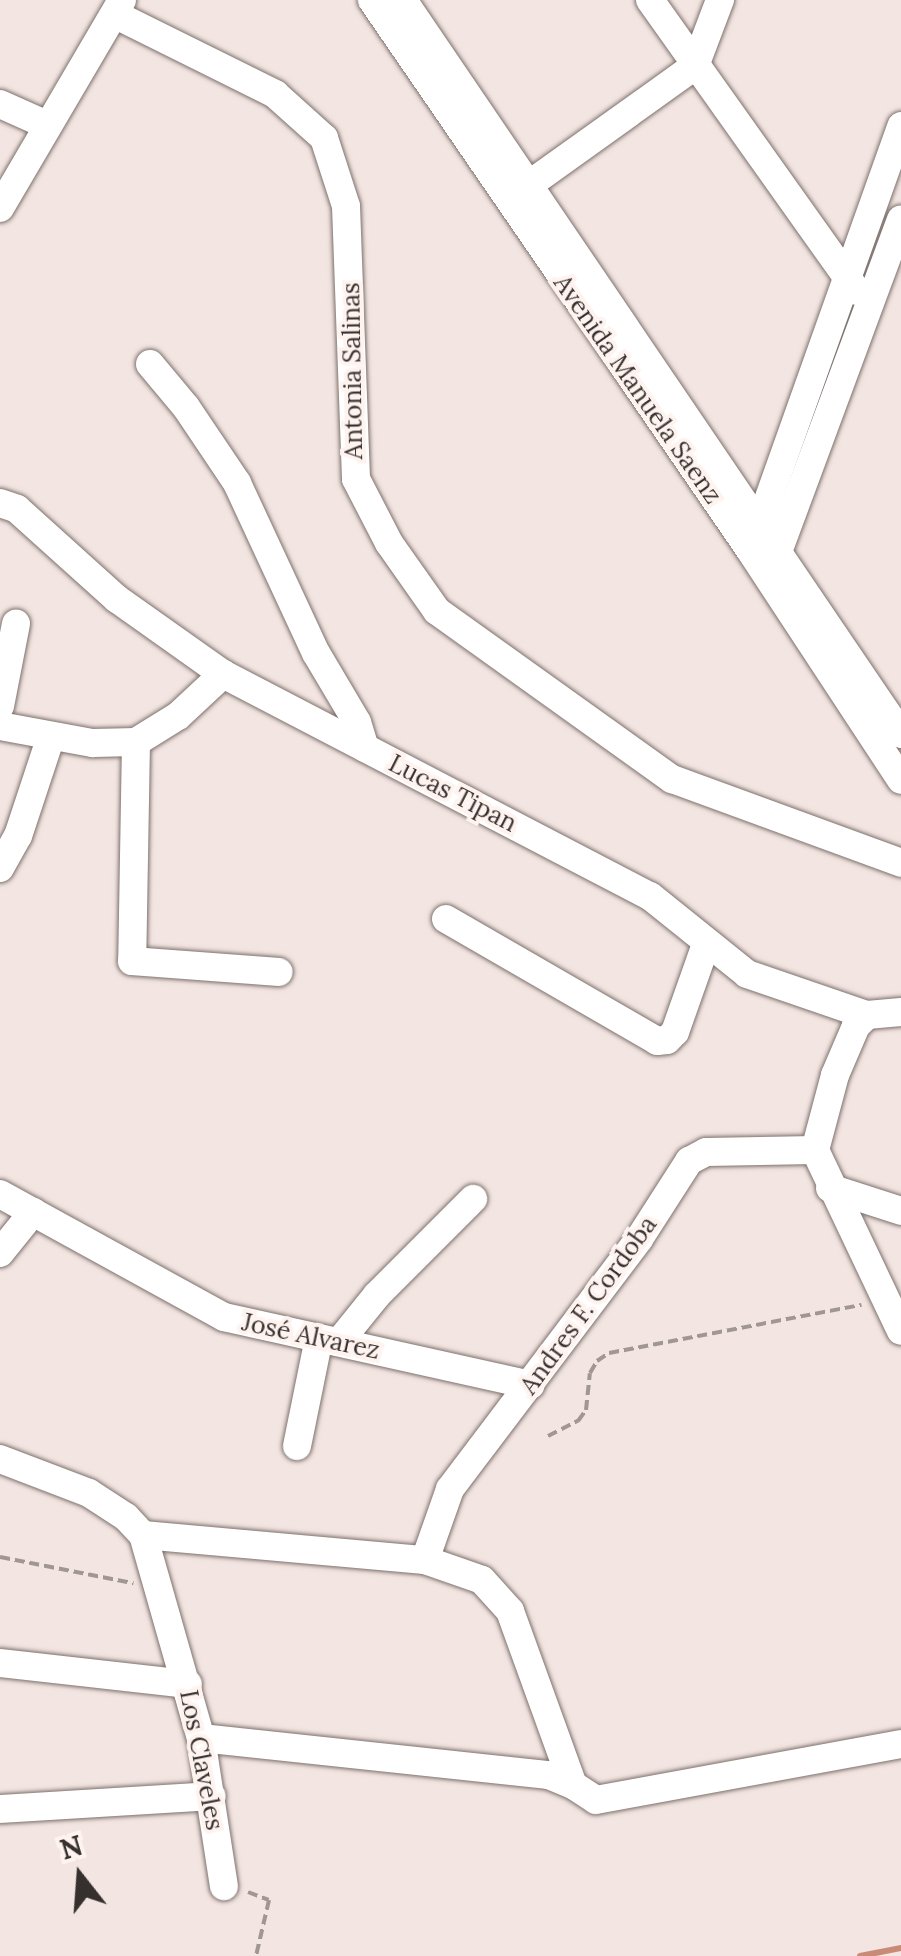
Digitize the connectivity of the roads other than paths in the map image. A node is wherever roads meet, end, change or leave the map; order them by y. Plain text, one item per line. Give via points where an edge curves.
1 (372, 0) edge
2 (403, 0) edge
3 (650, 0) edge
4 (720, 0) edge
5 (119, 8) edge
6 (695, 66) junction
7 (0, 104) edge
8 (48, 125) junction
9 (901, 126) edge
10 (517, 193) junction
11 (0, 208) edge
12 (901, 220) edge
13 (848, 280) junction
14 (871, 307) junction
15 (150, 364) dead end
16 (0, 503) edge
17 (760, 523) junction
18 (750, 550) junction
19 (780, 550) junction
20 (767, 580) junction
21 (16, 624) dead end
22 (223, 674) junction
23 (0, 706) edge
24 (0, 726) edge
25 (901, 734) edge
26 (51, 736) junction
27 (136, 742) junction
28 (365, 748) junction
29 (901, 780) edge
30 (901, 863) edge
31 (0, 868) edge
32 (446, 919) dead end
33 (706, 944) junction
34 (279, 972) dead end
35 (901, 1012) edge
36 (868, 1015) junction
37 (814, 1150) junction
38 (830, 1188) junction
39 (0, 1194) edge
40 (473, 1198) dead end
41 (34, 1212) junction
42 (901, 1212) edge
43 (0, 1253) edge
44 (901, 1331) edge
45 (329, 1340) junction
46 (531, 1385) junction
47 (297, 1446) dead end
48 (0, 1459) edge
49 (143, 1535) junction
50 (425, 1560) junction
51 (0, 1662) edge
52 (188, 1684) junction
53 (201, 1738) junction
54 (901, 1744) edge
55 (584, 1792) junction
56 (212, 1796) junction
57 (0, 1809) edge
58 (224, 1886) road end

1 - 10 street, Avenida Manuela Saenz
2 - 10 street, Avenida Manuela Saenz
3 - 6 street
4 - 6 street
5 - 8 street
5 - 30 street, Antonia Salinas via 275,94 324,138 346,206 356,479 389,543 437,610 672,779
6 - 10 street
6 - 13 street
7 - 8 street
8 - 11 street
9 - 13 street
10 - 17 street, Avenida Manuela Saenz
10 - 18 street, Avenida Manuela Saenz
12 - 14 street
13 - 14 street
13 - 17 street
14 - 19 street
15 - 28 street via 237,483
16 - 22 street, Lucas Tipan via 18,510 117,599
17 - 18 street
17 - 19 street, Avenida Manuela Saenz
18 - 20 street, Avenida Manuela Saenz
19 - 20 street
19 - 25 street, Avenida Manuela Saenz
20 - 29 street, Avenida Manuela Saenz
21 - 23 street
22 - 27 street via 178,716
22 - 28 street, Lucas Tipan
24 - 26 street
26 - 27 street
26 - 31 street via 18,836
27 - 34 street via 132,961
28 - 33 street, Lucas Tipan via 650,896
32 - 33 street via 657,1041 675,1032
33 - 36 street, Lucas Tipan via 747,974
35 - 36 street, Lucas Tipan
36 - 37 street via 856,1026 835,1075
37 - 38 street
37 - 46 street, Andres F. Cordoba via 696,1154
38 - 42 street
38 - 44 street
39 - 41 street, José Alvarez
40 - 45 street
41 - 43 street
41 - 45 street, José Alvarez via 224,1317
45 - 46 street, José Alvarez
45 - 47 street
46 - 50 street, Andres F. Cordoba via 450,1489
48 - 49 street via 89,1493
49 - 50 street
49 - 52 street, Los Claveles
50 - 55 street via 482,1580 510,1610
51 - 52 street
52 - 53 street, Los Claveles
53 - 55 street via 549,1775
53 - 56 street, Los Claveles
54 - 55 street
56 - 57 street
56 - 58 street, Los Claveles

